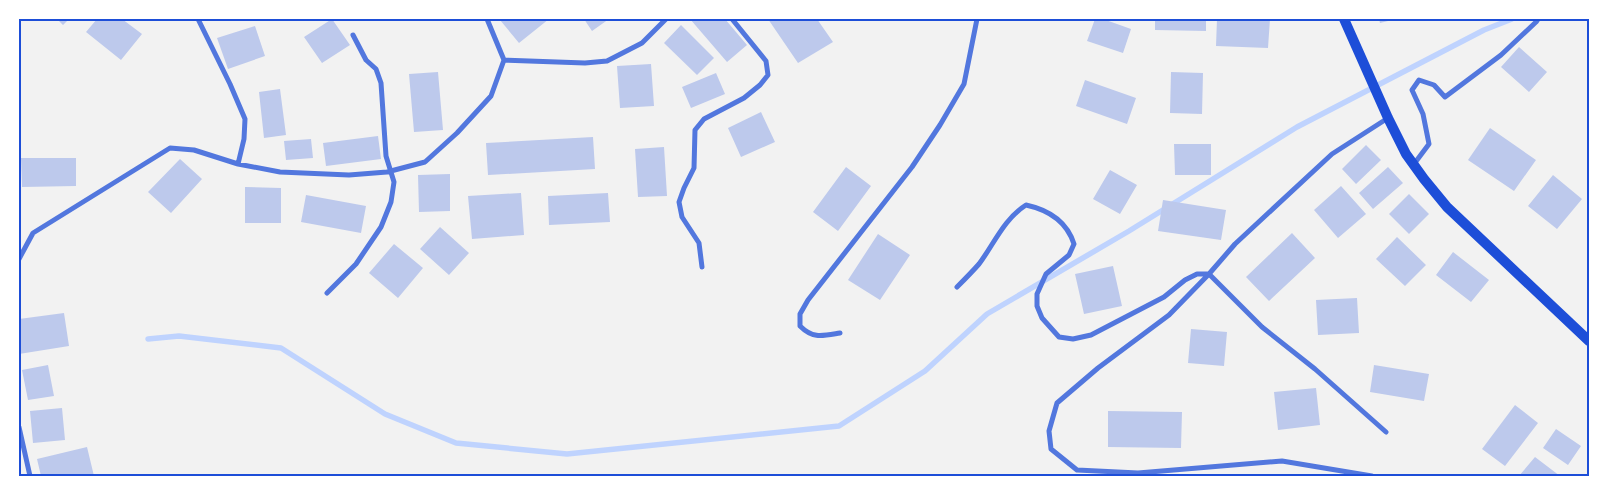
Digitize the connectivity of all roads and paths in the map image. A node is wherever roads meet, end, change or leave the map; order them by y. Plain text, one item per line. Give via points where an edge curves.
1 (198, 19) edge
2 (487, 19) edge
3 (666, 19) edge
4 (732, 19) edge
5 (977, 19) edge
6 (1344, 19) edge
7 (1538, 19) edge
8 (353, 35) dead end
9 (504, 60) junction
10 (1388, 118) junction
11 (238, 164) junction
12 (1414, 164) junction
13 (391, 171) junction
14 (19, 259) edge
15 (702, 267) dead end
16 (1209, 274) junction
17 (956, 288) dead end
18 (327, 293) dead end
19 (840, 334) dead end
20 (1589, 341) edge
21 (19, 427) edge
22 (1386, 432) dead end
23 (30, 476) edge
24 (1372, 476) edge

1 - 11 street via 245,119
2 - 9 street
3 - 9 street via 642,43 607,60 584,63
4 - 15 street via 766,61 768,74 744,98 704,119 695,130 694,168 679,202 682,217 699,243
5 - 19 street via 964,84 940,125 800,314 800,326 808,334
6 - 10 main road
7 - 12 street via 1501,56 1445,97 1434,85 1419,80 1412,90 1423,114 1429,144
8 - 13 street via 366,60 376,69 381,83 383,132
9 - 13 street via 491,96 457,132 425,162
10 - 12 main road
10 - 16 street via 1332,154 1235,244
11 - 13 street via 280,172 350,175
11 - 14 street via 194,150 170,148 33,234
12 - 20 main road via 1447,207
13 - 18 street via 394,182 392,202 381,227 356,264
16 - 17 street via 1197,274 1185,280 1164,297 1091,336 1058,337 1042,318 1037,306 1038,294 1046,274 1069,255 1074,244 1070,231 1058,219 1026,205 1016,211 978,265
16 - 22 street via 1262,327
16 - 24 street via 1169,315 1057,403 1049,430 1051,449 1077,470 1138,473 1282,461
21 - 23 street

